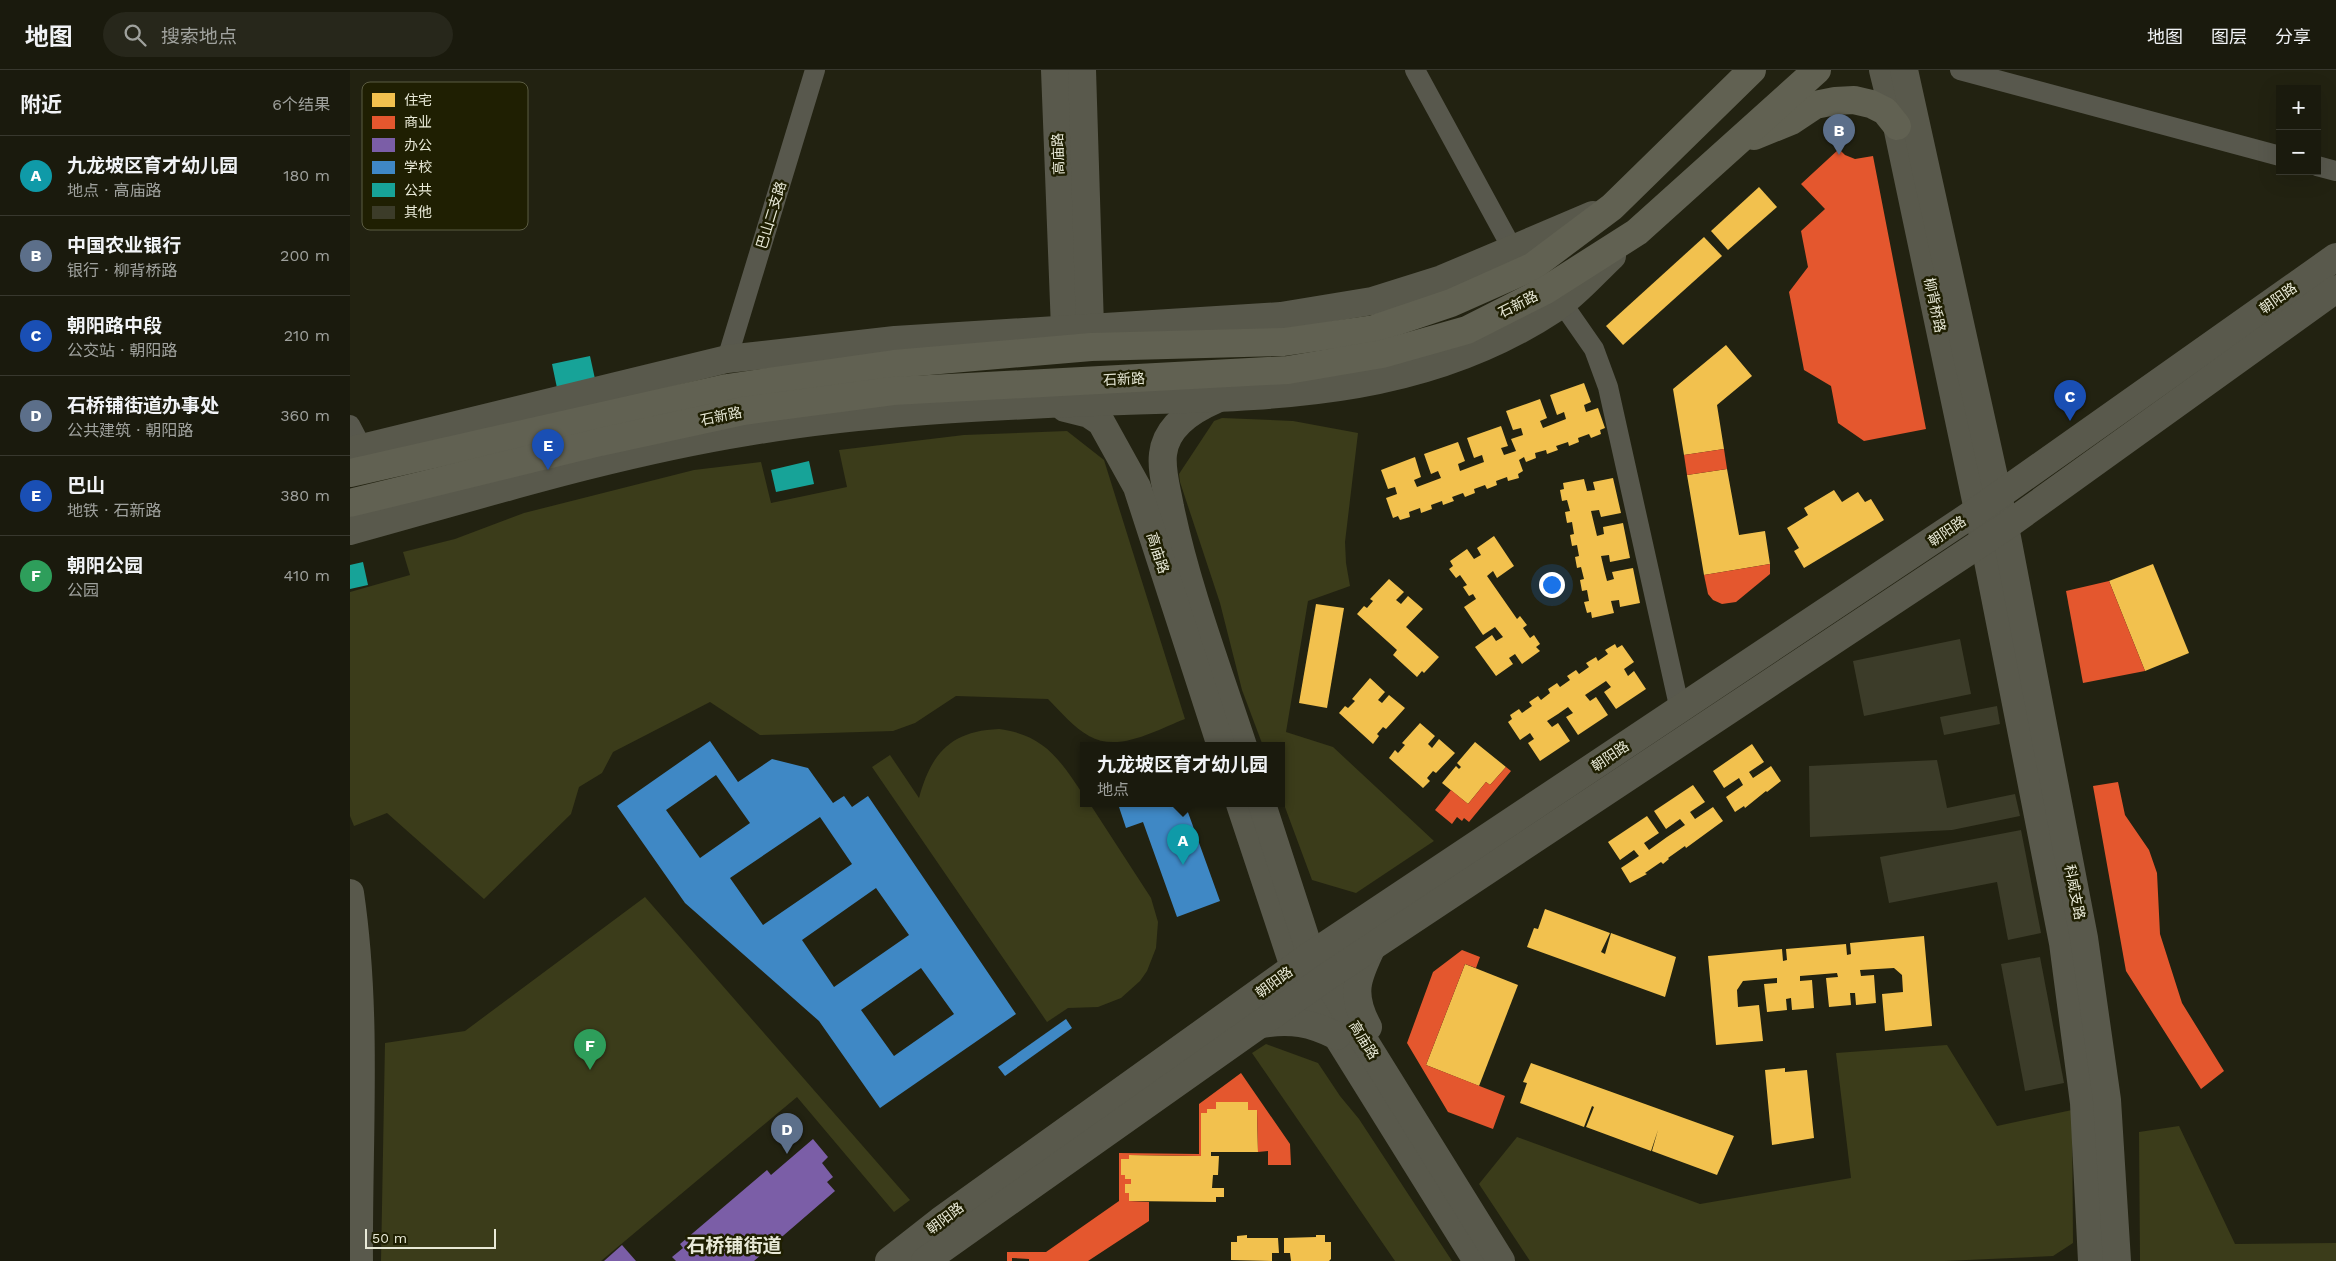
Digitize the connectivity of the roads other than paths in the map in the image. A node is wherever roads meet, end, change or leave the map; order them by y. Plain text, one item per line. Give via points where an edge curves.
1 (815, 70) edge
2 (1055, 70) edge
3 (1082, 70) edge
4 (1415, 70) edge
5 (1752, 70) edge
6 (1817, 70) edge
7 (1883, 70) edge
8 (1904, 70) edge
9 (1960, 70) edge
10 (1897, 126) junction
11 (1732, 146) junction
12 (2276, 155) edge
13 (2321, 167) edge
14 (2336, 171) edge
15 (1612, 207) junction
16 (1637, 232) junction
17 (1513, 250) junction
18 (2336, 257) edge
19 (2336, 289) edge
20 (1562, 303) junction
21 (1077, 328) junction
22 (727, 359) junction
23 (1222, 397) junction
24 (1044, 404) junction
25 (354, 442) edge
26 (350, 473) edge
27 (1137, 488) junction
28 (1987, 503) junction
29 (350, 504) edge
30 (350, 531) edge
31 (1995, 534) junction
32 (1178, 547) junction
33 (1680, 710) junction
34 (1220, 742) edge
35 (1242, 742) edge
36 (1241, 807) edge
37 (1263, 807) edge
38 (350, 893) edge
39 (1372, 947) junction
40 (1302, 961) junction
41 (1317, 984) junction
42 (1262, 1024) junction
43 (1337, 1036) junction
44 (1393, 1088) junction
45 (905, 1259) edge
46 (359, 1261) edge
47 (1477, 1261) edge
48 (1501, 1261) edge
49 (2092, 1261) edge
50 (2117, 1261) edge

1 - 22 street, 巴山二支路
2 - 21 street, 高庙路
3 - 21 street, 高庙路
4 - 17 street
5 - 15 main road, 石新路
6 - 11 main road, 石新路
7 - 10 street, 柳背桥路
8 - 28 street, 柳背桥路
9 - 12 street
10 - 11 main road via 1885,112 1871,104 1854,100 1835,101 1815,105 1791,120
10 - 28 street, 柳背桥路
11 - 16 main road, 石新路
13 - 14 street
15 - 17 street
15 - 26 main road, 石新路 via 1532,266 1451,303 1374,329 1284,342 1091,347 894,364 727,388
16 - 20 street
16 - 29 main road, 石新路 via 1546,290 1466,330 1382,354 1288,370 893,391 743,411
17 - 21 street via 1442,279 1372,301 1281,316
18 - 28 street, 朝阳路
19 - 31 street, 朝阳路
20 - 23 street via 1474,352 1422,370 1329,390
20 - 33 street via 1594,349 1608,387
21 - 22 street via 895,340
22 - 25 street
23 - 24 street
23 - 32 street, 高庙路 via 1194,408 1167,439 1163,470
24 - 27 street, 高庙路 via 1078,410 1101,422
24 - 30 street via 899,413 747,432 609,460
27 - 32 street via 1140,466 1149,464 1156,470
27 - 34 street, 高庙路
28 - 31 street, 柳背桥路
28 - 33 street, 朝阳路
31 - 39 street, 朝阳路
31 - 49 street, 科威支路 via 2064,953 2084,1103
31 - 50 street, 科威支路 via 2084,938 2108,1100
32 - 35 street, 高庙路
33 - 40 street, 朝阳路
36 - 40 street, 高庙路
37 - 40 street, 高庙路
38 - 46 street via 357,939 361,1006
39 - 41 street, 朝阳路
39 - 44 street via 1361,968 1356,998
40 - 41 street, 高庙路
40 - 45 street, 朝阳路 via 940,1221
41 - 42 street, 朝阳路
41 - 43 street, 高庙路
41 - 44 street, 高庙路
42 - 43 street via 1299,1022
42 - 45 street, 朝阳路
43 - 47 street, 高庙路
44 - 48 street, 高庙路

